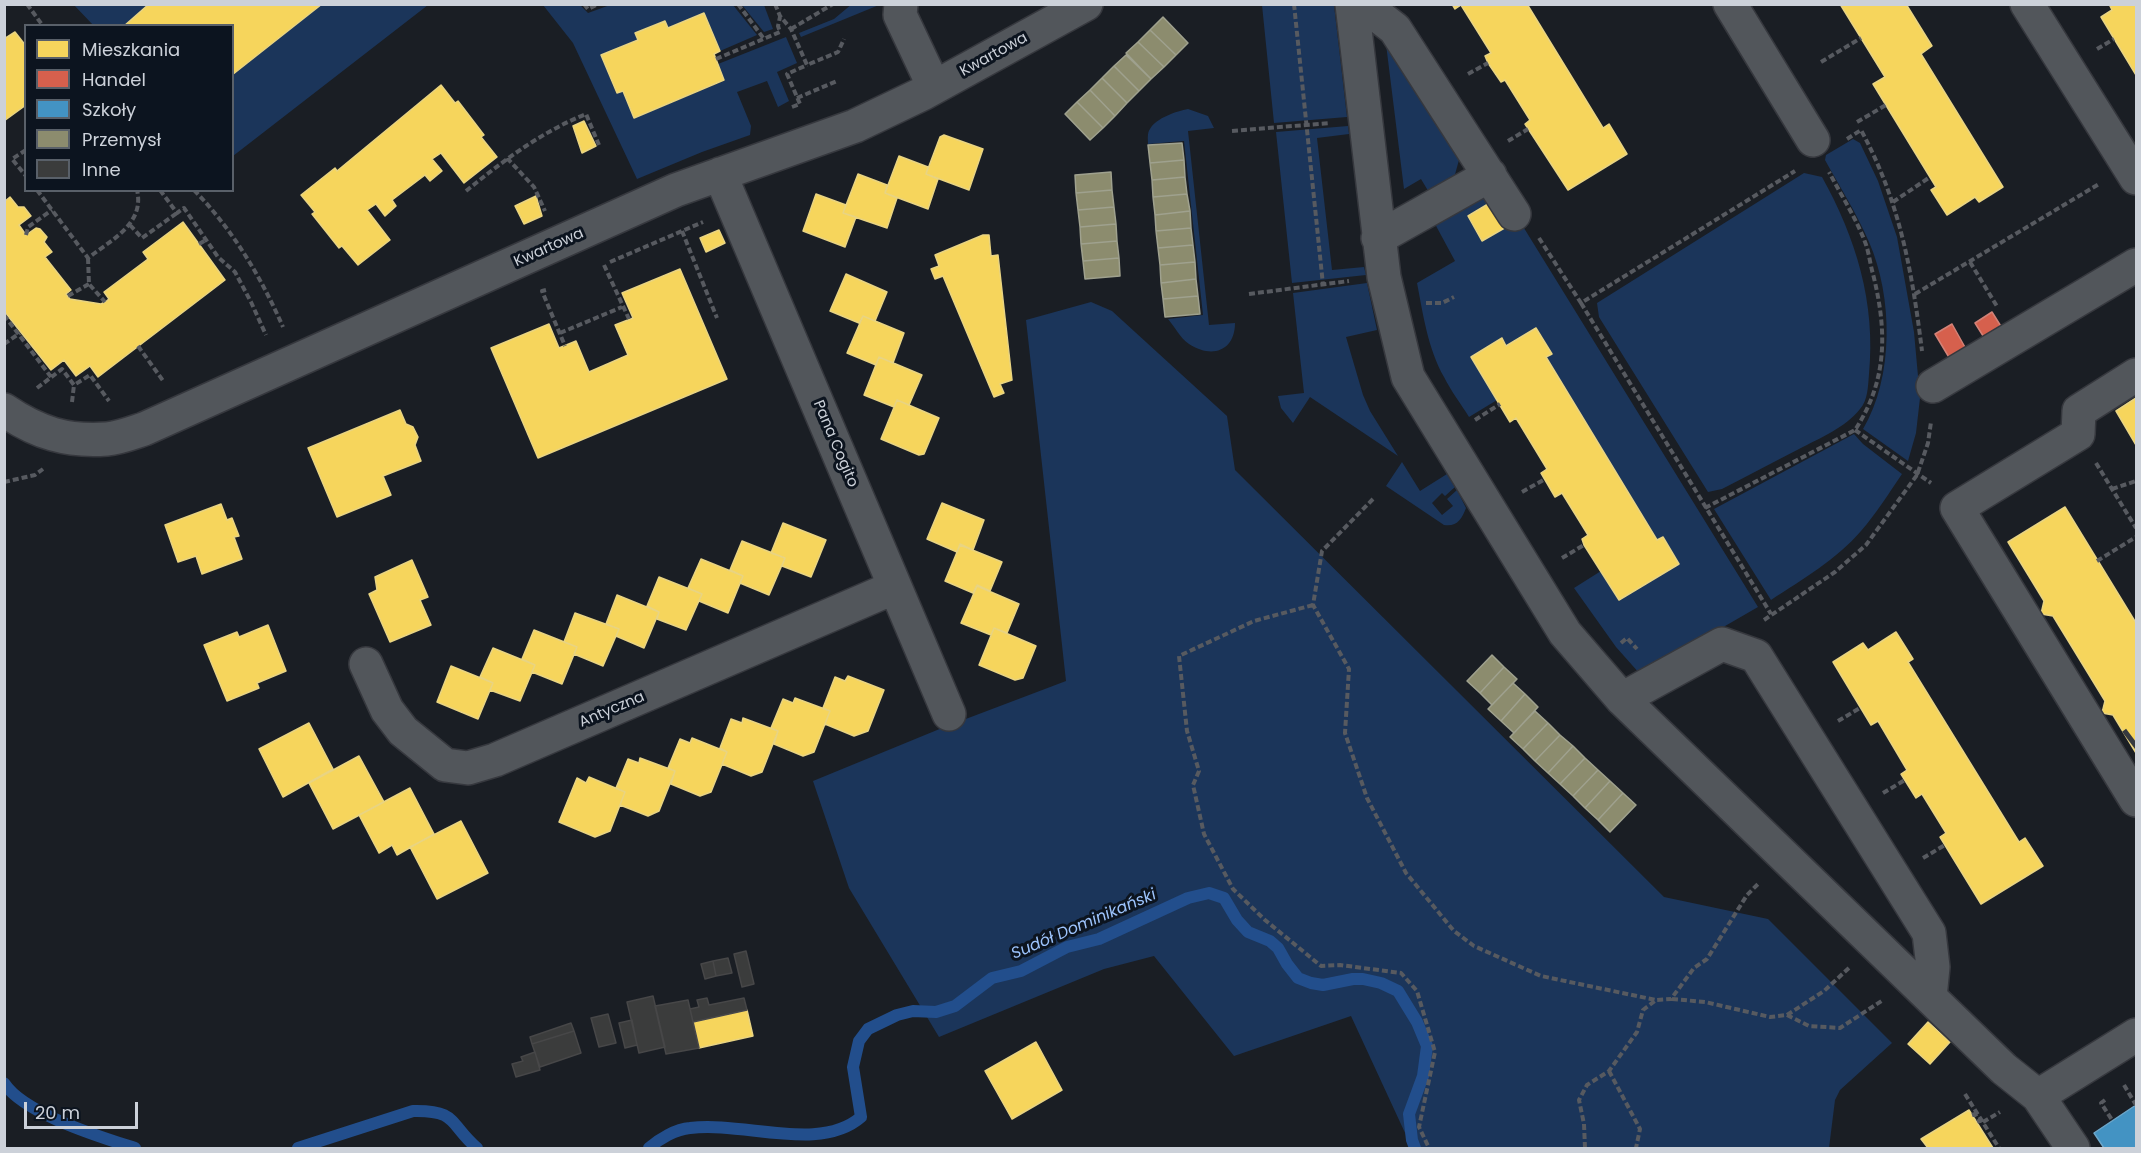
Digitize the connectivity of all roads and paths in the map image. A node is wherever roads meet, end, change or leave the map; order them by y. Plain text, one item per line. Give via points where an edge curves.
1 (27, 4) edge
2 (585, 4) edge
3 (598, 4) edge
4 (738, 4) edge
5 (775, 4) edge
6 (833, 4) edge
7 (901, 4) edge
8 (1086, 4) edge
9 (1294, 4) edge
10 (1352, 4) edge
11 (1730, 4) edge
12 (2027, 4) edge
13 (1049, 13) edge
14 (780, 16) junction
15 (42, 24) edge
16 (791, 29) junction
17 (1861, 38) dead end
18 (764, 39) junction
19 (844, 39) dead end
20 (716, 59) dead end
21 (1821, 62) dead end
22 (807, 65) junction
23 (837, 81) dead end
24 (934, 87) junction
25 (1886, 105) dead end
26 (1365, 120) junction
27 (1857, 122) dead end
28 (1306, 125) junction
29 (1232, 131) dead end
30 (599, 145) dead end
31 (1817, 148) junction
32 (24, 151) edge
33 (4, 157) edge
34 (12, 159) junction
35 (507, 159) junction
36 (2132, 173) edge
37 (24, 174) edge
38 (720, 174) junction
39 (1490, 175) junction
40 (1930, 177) dead end
41 (466, 191) dead end
42 (38, 192) edge
43 (137, 192) edge
44 (161, 192) edge
45 (196, 192) edge
46 (1893, 201) junction
47 (735, 208) junction
48 (52, 210) junction
49 (177, 213) junction
50 (546, 214) dead end
51 (1523, 221) joint
52 (130, 225) junction
53 (682, 231) junction
54 (26, 235) dead end
55 (1378, 238) junction
56 (206, 240) junction
57 (199, 244) dead end
58 (88, 258) junction
59 (1970, 262) junction
60 (2136, 265) edge
61 (604, 266) junction
62 (594, 270) dead end
63 (1384, 277) junction
64 (89, 284) junction
65 (1323, 285) junction
66 (553, 287) dead end
67 (1249, 294) dead end
68 (1915, 294) junction
69 (68, 296) dead end
70 (1454, 297) dead end
71 (105, 302) dead end
72 (1420, 303) dead end
73 (1581, 303) junction
74 (621, 307) junction
75 (4, 315) edge
76 (717, 318) dead end
77 (629, 319) dead end
78 (263, 328) dead end
79 (20, 333) junction
80 (560, 333) junction
81 (2015, 337) junction
82 (4, 344) edge
83 (138, 346) dead end
84 (565, 346) dead end
85 (297, 360) junction
86 (73, 371) dead end
87 (67, 375) junction
88 (2136, 375) edge
89 (51, 377) junction
90 (165, 383) dead end
91 (1933, 386) junction
92 (109, 403) dead end
93 (1500, 404) dead end
94 (5, 411) edge
95 (1467, 425) dead end
96 (1855, 430) junction
97 (2078, 434) junction
98 (1917, 475) junction
99 (1545, 479) dead end
100 (2136, 481) edge
101 (2112, 489) junction
102 (1520, 493) dead end
103 (1373, 499) dead end
104 (1705, 508) junction
105 (1957, 508) junction
106 (2136, 528) edge
107 (2136, 537) edge
108 (1584, 545) dead end
109 (1561, 559) dead end
110 (2097, 561) dead end
111 (895, 586) junction
112 (1313, 605) junction
113 (1771, 614) junction
114 (1722, 644) junction
115 (1616, 647) dead end
116 (1642, 655) dead end
117 (366, 664) dead end
118 (1622, 699) junction
119 (949, 714) dead end
120 (2136, 800) edge
121 (1786, 858) junction
122 (1876, 944) junction
123 (1921, 989) junction
124 (1671, 999) junction
125 (1656, 1000) junction
126 (1787, 1015) junction
127 (2136, 1035) edge
128 (1610, 1071) junction
129 (2125, 1087) dead end
130 (2117, 1093) dead end
131 (1965, 1094) dead end
132 (2129, 1094) dead end
133 (2038, 1096) junction
134 (2109, 1098) dead end
135 (2136, 1105) edge
136 (1972, 1115) dead end
137 (1993, 1116) dead end
138 (2112, 1120) dead end
139 (1983, 1122) junction
140 (1429, 1149) edge
141 (1585, 1149) edge
142 (1636, 1149) edge
143 (1999, 1149) edge
144 (2073, 1149) edge

1 - 15 path
2 - 3 path via 588,9
4 - 18 path
5 - 14 path
6 - 16 path
7 - 24 street via 900,15
8 - 13 street, Kwartowa
9 - 28 path
10 - 26 street
10 - 39 street via 1377,15 1395,29
11 - 31 street
12 - 36 street
13 - 24 street, Kwartowa
14 - 16 path
14 - 18 path via 780,32
16 - 22 path
17 - 21 path
18 - 20 path
19 - 22 path via 838,52
22 - 23 path via 787,74 797,98
24 - 38 street, Kwartowa via 855,126
25 - 27 path
26 - 28 path
26 - 55 street
28 - 29 path
28 - 65 path
30 - 35 path via 586,114 561,124
31 - 46 path via 1862,130
31 - 73 path
31 - 96 path via 1865,243 1882,326 1876,391
32 - 34 path
33 - 34 path
34 - 37 path
35 - 41 path
35 - 50 path via 534,187
36 - 59 path
38 - 47 street, Pana Cogito
38 - 85 street, Kwartowa via 676,190
39 - 51 street
39 - 55 street
40 - 46 path
42 - 48 path
43 - 52 path via 137,215
44 - 49 path
45 - 85 path via 245,252
46 - 68 path
47 - 53 path
47 - 111 street, Pana Cogito
48 - 54 path via 28,226
48 - 58 path
49 - 52 path via 142,238
49 - 56 path via 184,208
51 - 73 path
52 - 58 path
53 - 61 path
53 - 76 path
55 - 63 street
56 - 57 path
56 - 78 path via 234,272
58 - 64 path
59 - 68 path
59 - 81 path
60 - 81 street
61 - 62 path
61 - 74 path
63 - 65 path
63 - 118 street via 1408,377 1419,398 1565,633
64 - 69 path
64 - 71 path
65 - 67 path
66 - 80 path via 542,291
68 - 91 path via 1922,354
70 - 72 path via 1442,303
73 - 104 path
74 - 77 path
74 - 80 path
75 - 79 path
79 - 82 path
79 - 89 path
80 - 84 path
81 - 91 street
83 - 90 path
85 - 94 street, Kwartowa via 144,429 109,439 65,438 33,427
86 - 87 path
87 - 89 path via 62,369
87 - 92 path via 74,386 90,375
88 - 97 street via 2079,411
89 - 94 path
91 - 98 path via 1928,443
93 - 95 path
96 - 98 path
96 - 104 path
97 - 101 path
97 - 105 street
98 - 105 path via 1942,489
98 - 113 path via 1866,545 1835,572
99 - 102 path
100 - 101 path
101 - 106 path
103 - 112 path via 1322,552
104 - 113 path
105 - 120 street via 2121,751
107 - 110 path
108 - 109 path
111 - 117 street, Antyczna via 495,760 468,768 445,765 404,731 387,710
111 - 119 street, Pana Cogito
112 - 125 path via 1348,669 1345,733 1367,798 1406,873 1454,931 1474,946 1541,976
112 - 140 path via 1254,621 1179,656 1187,731 1199,771 1193,785 1204,834 1233,889 1265,920 1321,966 1401,973 1417,991 1435,1053 1419,1127
113 - 114 path
114 - 118 street
114 - 123 street via 1756,656 1929,933 1933,967
115 - 116 path via 1627,638
118 - 121 street
121 - 122 street
121 - 124 path via 1747,895 1707,959 1694,968
122 - 123 street
122 - 126 path via 1824,991
123 - 126 path via 1840,1028 1809,1026
123 - 133 street via 2004,1069
124 - 125 path
124 - 126 path via 1705,1002 1770,1017
125 - 128 path via 1643,1010 1637,1032
127 - 133 street
128 - 141 path via 1587,1085 1579,1101
128 - 142 path via 1640,1130
129 - 130 path
131 - 139 path
132 - 135 path
133 - 144 street
134 - 138 path via 2101,1103
136 - 139 path via 1975,1113
137 - 139 path
139 - 143 path

